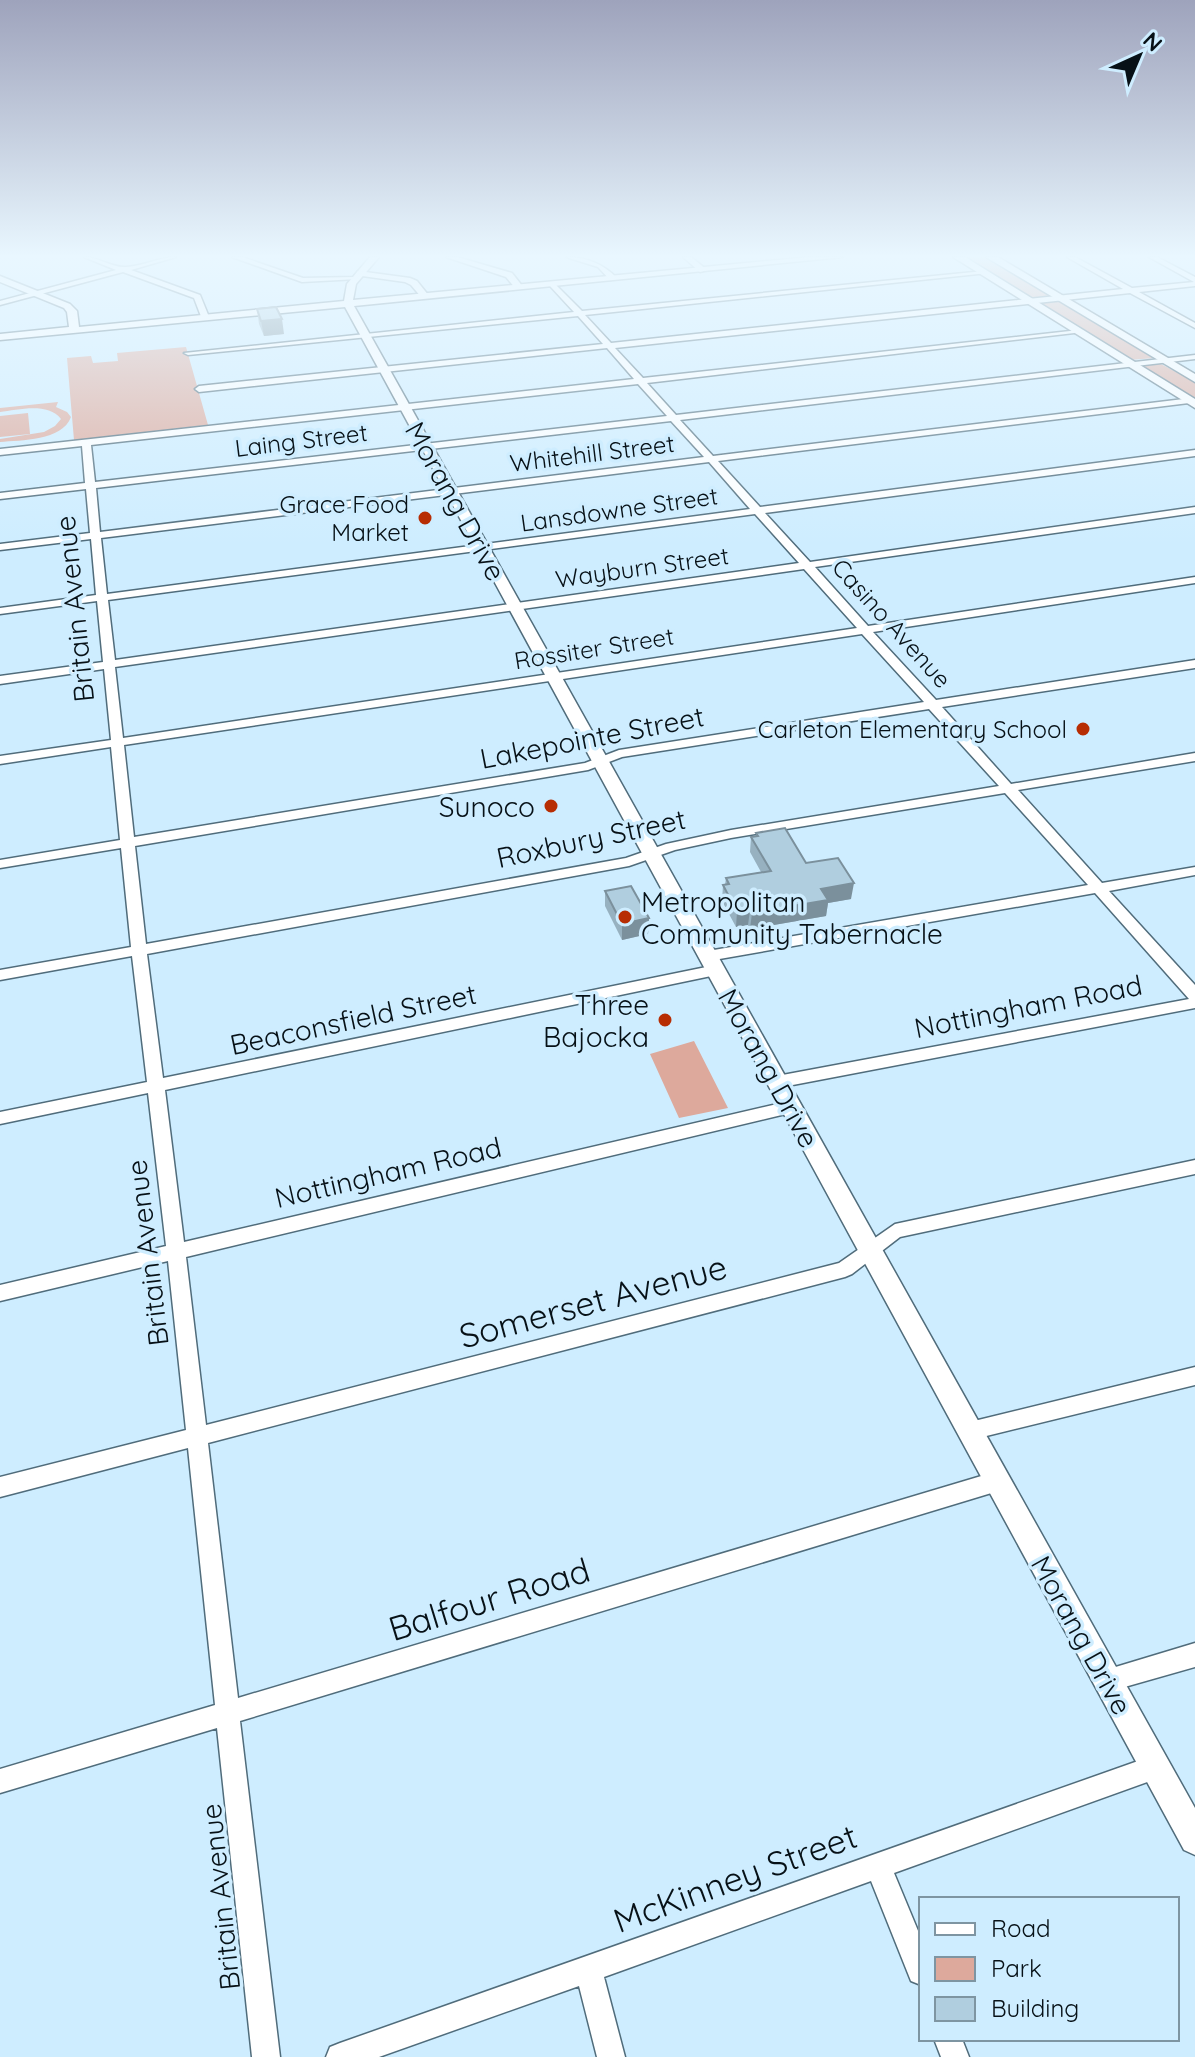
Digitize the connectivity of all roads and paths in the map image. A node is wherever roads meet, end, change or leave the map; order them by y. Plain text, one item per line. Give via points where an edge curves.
1 (374, 353) edge
2 (533, 353) edge
3 (615, 353) edge
4 (887, 353) edge
5 (1113, 353) edge
6 (1152, 353) edge
7 (1195, 357) edge
8 (1164, 360) junction
9 (1131, 364) junction
10 (383, 369) junction
11 (1195, 379) edge
12 (640, 380) junction
13 (199, 389) dead end
14 (1192, 402) edge
15 (403, 407) junction
16 (674, 418) junction
17 (86, 442) junction
18 (425, 446) junction
19 (0, 452) edge
20 (1195, 453) edge
21 (711, 459) junction
22 (90, 485) junction
23 (451, 491) junction
24 (0, 496) edge
25 (1195, 510) edge
26 (758, 511) junction
27 (94, 534) junction
28 (0, 547) edge
29 (482, 548) junction
30 (807, 565) junction
31 (1195, 580) edge
32 (101, 598) junction
33 (515, 608) junction
34 (0, 611) edge
35 (866, 629) junction
36 (1195, 664) edge
37 (108, 665) junction
38 (553, 677) junction
39 (0, 680) edge
40 (932, 703) junction
41 (117, 742) junction
42 (1195, 757) edge
43 (0, 760) edge
44 (599, 761) junction
45 (1009, 789) junction
46 (127, 843) junction
47 (651, 854) junction
48 (0, 864) edge
49 (1195, 871) edge
50 (1098, 887) junction
51 (139, 950) junction
52 (712, 963) junction
53 (0, 975) edge
54 (1195, 995) edge
55 (1195, 1003) edge
56 (777, 1082) junction
57 (155, 1086) junction
58 (790, 1107) junction
59 (0, 1118) edge
60 (1195, 1167) edge
61 (868, 1249) junction
62 (176, 1251) junction
63 (0, 1293) edge
64 (1195, 1376) edge
65 (970, 1431) junction
66 (195, 1437) junction
67 (998, 1481) junction
68 (0, 1487) edge
69 (1195, 1655) edge
70 (1107, 1680) junction
71 (227, 1713) junction
72 (1155, 1767) junction
73 (0, 1781) edge
74 (1195, 1839) edge
75 (878, 1865) junction
76 (919, 1966) edge
77 (588, 1968) junction
78 (266, 2057) edge
79 (340, 2057) edge
80 (611, 2057) edge

1 - 10 street, Morang Drive
2 - 10 street
3 - 12 street, Casino Avenue
4 - 12 street
5 - 9 main road
6 - 8 main road
7 - 8 street, Laing Street
8 - 9 street, Laing Street
8 - 11 main road
9 - 14 main road
9 - 16 street, Laing Street
10 - 13 street
10 - 15 street, Morang Drive
12 - 15 street
12 - 16 street, Casino Avenue
14 - 21 street, Whitehill Street
15 - 17 street
15 - 18 street, Morang Drive
16 - 18 street, Laing Street
16 - 21 street, Casino Avenue
17 - 19 street
17 - 22 street, Britain Avenue
18 - 22 street, Laing Street
18 - 23 street, Morang Drive
20 - 26 street, Lansdowne Street
21 - 23 street, Whitehill Street
21 - 26 street, Casino Avenue
22 - 24 street, Laing Street
22 - 27 street, Britain Avenue
23 - 27 street, Whitehill Street
23 - 29 street, Morang Drive
25 - 30 street, Wayburn Street
26 - 29 street, Lansdowne Street
26 - 30 street, Casino Avenue
27 - 28 street, Whitehill Street
27 - 32 street, Britain Avenue
29 - 32 street, Lansdowne Street
29 - 33 street, Morang Drive
30 - 33 street, Wayburn Street
30 - 35 street, Casino Avenue
31 - 35 street, Rossiter Street
32 - 34 street, Lansdowne Street
32 - 37 street, Britain Avenue
33 - 37 street, Wayburn Street
33 - 38 street, Morang Drive
35 - 38 street, Rossiter Street
35 - 40 street, Casino Avenue
36 - 40 street, Lakepointe Street
37 - 39 street, Wayburn Street
37 - 41 street, Britain Avenue
38 - 41 street, Rossiter Street
38 - 44 street, Morang Drive
40 - 44 street, Lakepointe Street
40 - 45 street, Casino Avenue
41 - 43 street, Rossiter Street
41 - 46 street, Britain Avenue
42 - 45 street, Roxbury Street
44 - 46 street, Lakepointe Street
44 - 47 street, Morang Drive
45 - 47 street, Roxbury Street via 731,834
45 - 50 street, Casino Avenue
46 - 48 street, Lakepointe Street
46 - 51 street, Britain Avenue
47 - 51 street, Roxbury Street
47 - 52 street, Morang Drive
49 - 50 street, Beaconsfield Street
50 - 52 street, Beaconsfield Street
50 - 54 street, Casino Avenue
51 - 53 street, Roxbury Street
51 - 57 street, Britain Avenue
52 - 56 street, Morang Drive
52 - 57 street, Beaconsfield Street
55 - 56 street, Nottingham Road
56 - 58 street, Morang Drive
57 - 59 street, Beaconsfield Street
57 - 62 street, Britain Avenue
58 - 61 street, Morang Drive
58 - 62 street, Nottingham Road
60 - 61 street, Somerset Avenue via 895,1231
61 - 65 street, Morang Drive
61 - 66 street, Somerset Avenue via 845,1269
62 - 63 street, Nottingham Road
62 - 66 street, Britain Avenue
64 - 65 street
65 - 67 street, Morang Drive
66 - 68 street, Somerset Avenue
66 - 71 street, Britain Avenue
67 - 70 street, Morang Drive
67 - 71 street, Balfour Road
69 - 70 street
70 - 72 street, Morang Drive
71 - 73 street, Balfour Road
71 - 78 street, Britain Avenue
72 - 74 street, Morang Drive
72 - 75 street, McKinney Street
75 - 76 street
75 - 77 street, McKinney Street
77 - 79 street, McKinney Street
77 - 80 street

